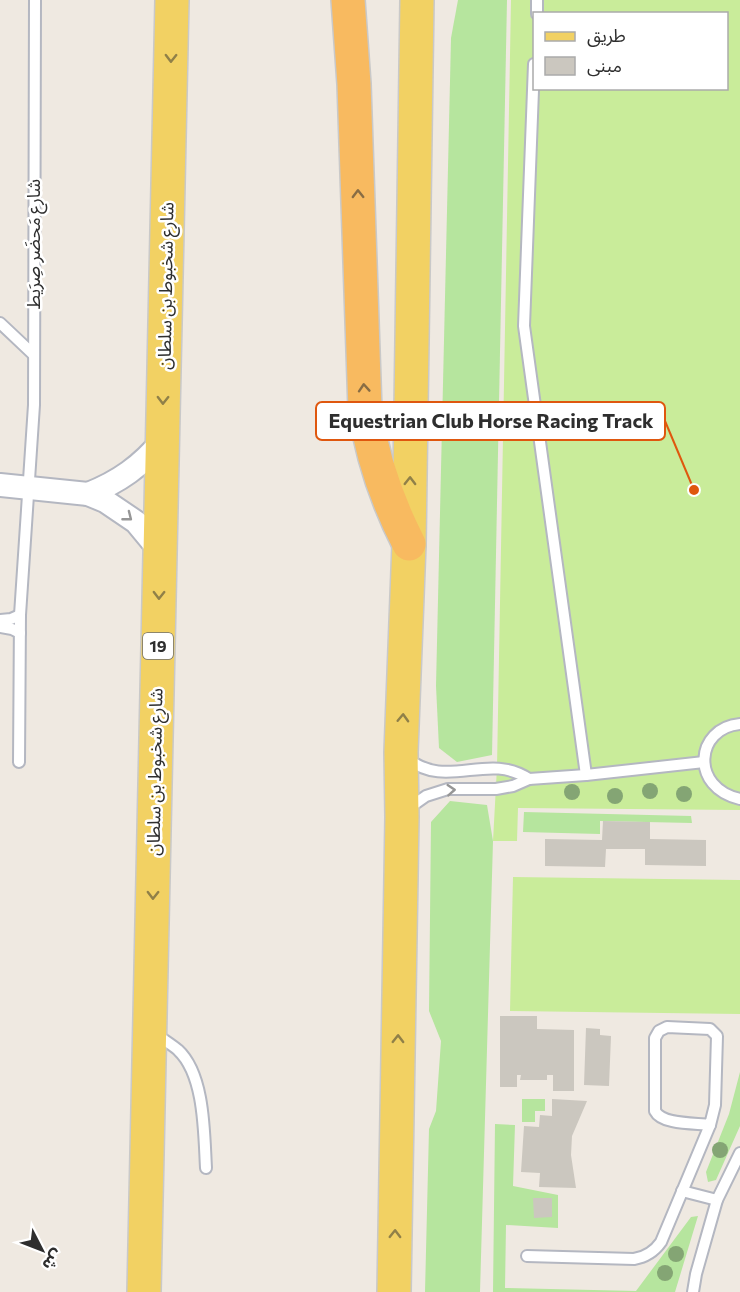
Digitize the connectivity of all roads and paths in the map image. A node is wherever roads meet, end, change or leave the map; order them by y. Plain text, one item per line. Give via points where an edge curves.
1 (35, 0) edge
2 (172, 0) edge
3 (348, 0) edge
4 (417, 0) edge
5 (533, 90) edge
6 (0, 323) edge
7 (34, 355) junction
8 (163, 441) junction
9 (0, 486) edge
10 (30, 488) junction
11 (88, 494) junction
12 (409, 544) junction
13 (160, 551) junction
14 (21, 615) junction
15 (0, 620) edge
16 (0, 627) edge
17 (20, 633) junction
18 (740, 724) edge
19 (401, 752) junction
20 (19, 762) dead end
21 (704, 762) junction
22 (586, 775) junction
23 (529, 779) junction
24 (740, 799) edge
25 (402, 817) junction
26 (150, 1029) junction
27 (711, 1125) junction
28 (740, 1153) edge
29 (206, 1168) dead end
30 (682, 1191) junction
31 (717, 1200) junction
32 (527, 1256) dead end
33 (144, 1292) edge
34 (394, 1292) edge
35 (693, 1292) edge

1 - 7 lane, شارع مَحضَر صِرَيط
2 -> 8 main road, شارع شخبوط بن سلطان / 19
12 -> 3 highway via 385,492 365,410
12 -> 4 main road
5 - 22 lane via 524,326
6 - 7 lane
7 - 10 lane, شارع مَحضَر صِرَيط
8 - 11 street via 122,478
8 - 13 main road, شارع شخبوط بن سلطان / 19
9 - 10 street
10 - 11 street
10 - 14 lane, شارع مَحضَر صِرَيط
11 -> 13 street via 129,517
19 -> 12 main road
13 -> 26 main road, شارع شخبوط بن سلطان / 19
14 - 15 lane
14 - 17 lane, شارع مَحضَر صِرَيط
16 - 17 lane
17 - 20 lane, شارع مَحضَر صِرَيط
18 - 21 lane via 714,736
19 - 23 lane via 417,765 436,772 497,767
19 - 25 main road
21 - 22 lane
21 - 24 lane via 715,789
22 - 23 lane
25 -> 23 lane via 417,801 447,789 504,788
34 -> 25 main road
26 - 29 lane via 180,1051 198,1086
26 - 33 main road, شارع شخبوط بن سلطان / 19
27 - 27 lane via 717,1036 704,1028 663,1028 656,1038 658,1115 666,1120
27 - 30 lane
28 - 31 lane
30 - 31 lane
30 - 32 lane via 661,1242 647,1256
31 - 35 lane

